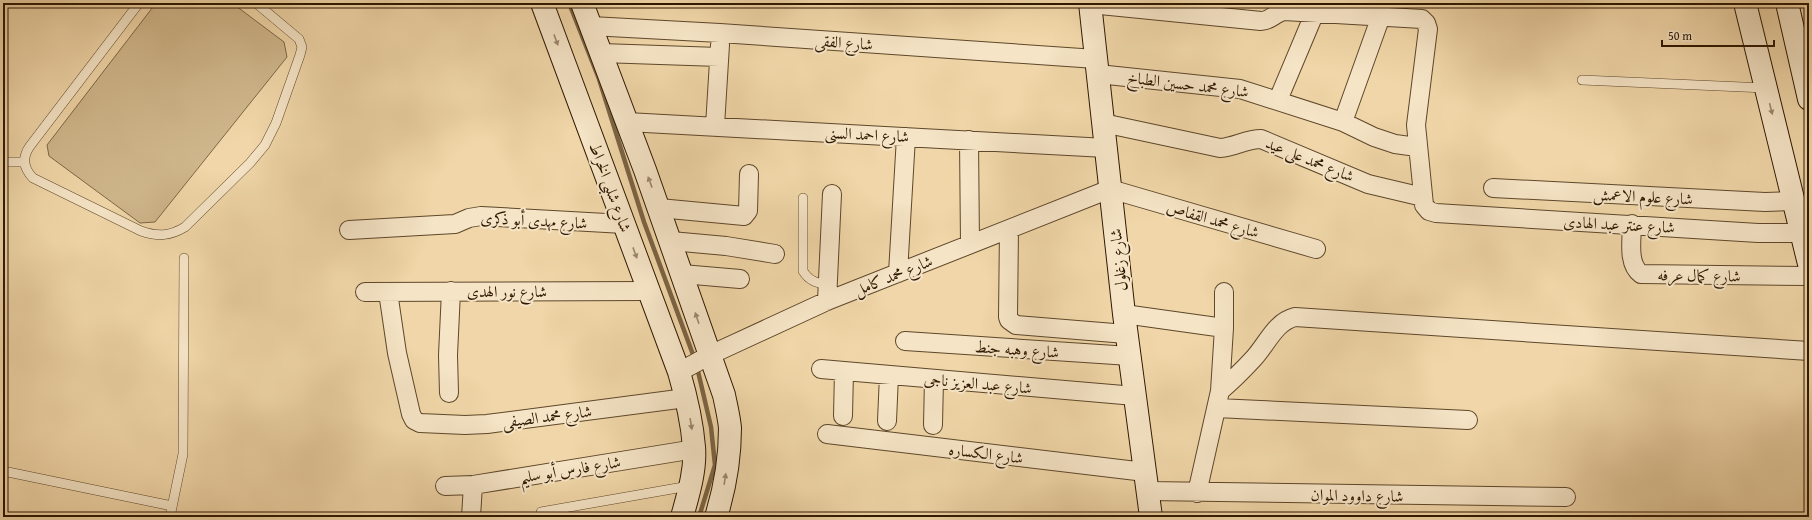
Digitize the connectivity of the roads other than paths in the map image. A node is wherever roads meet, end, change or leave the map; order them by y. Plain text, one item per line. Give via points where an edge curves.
1 (139, 3) edge
2 (256, 3) edge
3 (542, 3) edge
4 (582, 3) edge
5 (1745, 3) edge
6 (1787, 3) edge
7 (1090, 4) edge
8 (1315, 12) junction
9 (1381, 16) junction
10 (591, 26) junction
11 (1801, 29) edge
12 (720, 34) junction
13 (601, 53) junction
14 (719, 57) junction
15 (1097, 66) junction
16 (1806, 71) edge
17 (1582, 80) dead end
18 (1766, 88) junction
19 (1809, 99) edge
20 (1278, 100) junction
21 (628, 122) junction
22 (1343, 122) junction
23 (1103, 123) junction
24 (715, 126) junction
25 (906, 136) junction
26 (969, 140) junction
27 (1417, 147) junction
28 (1106, 148) junction
29 (3, 162) edge
30 (24, 162) junction
31 (749, 174) dead end
32 (1493, 188) dead end
33 (1110, 189) junction
34 (832, 194) dead end
35 (1423, 197) junction
36 (803, 198) dead end
37 (1794, 201) junction
38 (659, 208) junction
39 (624, 224) junction
40 (1632, 224) junction
41 (1009, 229) junction
42 (350, 230) dead end
43 (1801, 233) junction
44 (671, 241) junction
45 (970, 244) junction
46 (1316, 249) dead end
47 (775, 254) dead end
48 (184, 258) dead end
49 (1809, 264) edge
50 (898, 273) junction
51 (682, 274) junction
52 (1809, 276) edge
53 (740, 279) dead end
54 (451, 291) junction
55 (649, 291) junction
56 (365, 292) dead end
57 (388, 292) junction
58 (1224, 292) dead end
59 (828, 293) junction
60 (1125, 324) junction
61 (1224, 328) junction
62 (905, 341) dead end
63 (1809, 351) edge
64 (1130, 356) junction
65 (706, 357) junction
66 (821, 369) dead end
67 (683, 370) junction
68 (844, 371) junction
69 (889, 375) junction
70 (934, 379) junction
71 (449, 392) dead end
72 (1135, 396) junction
73 (686, 398) junction
74 (1218, 399) junction
75 (843, 416) dead end
76 (1468, 420) dead end
77 (887, 421) dead end
78 (933, 425) dead end
79 (826, 434) dead end
80 (694, 449) junction
81 (3, 472) edge
82 (1147, 482) junction
83 (473, 485) junction
84 (445, 486) dead end
85 (691, 486) junction
86 (1197, 493) junction
87 (1566, 498) dead end
88 (172, 506) junction
89 (541, 512) dead end
90 (170, 517) edge
91 (471, 517) edge
92 (682, 517) edge
93 (716, 517) edge
94 (1151, 517) edge

1 - 30 lane via 26,151
2 - 30 lane via 299,39 302,47 300,55 276,123 265,145 185,227 164,235 152,235 141,231 33,178
3 -> 39 street, شارع شلبى الخراط
4 - 10 street
5 - 18 street
6 - 11 street
7 - 8 street via 1261,22 1278,12
7 - 15 street, شارع زغلول
8 - 9 street
8 - 20 street
9 - 22 street
9 - 27 street via 1422,19 1428,29 1416,125
10 - 12 street, شارع الفقى
10 - 13 street
11 - 16 street
12 - 14 street
12 - 15 street, شارع الفقى
13 - 14 street
13 - 21 street
14 - 24 street
15 - 20 street, شارع محمد حسين الطباخ via 1227,86
15 - 23 street, شارع زغلول
16 - 19 street
17 - 18 lane
18 -> 37 street
20 - 22 street, شارع محمد حسين الطباخ
21 - 24 street, شارع احمد السنى
38 -> 21 street
22 - 27 street, شارع محمد حسين الطباخ via 1374,137 1395,144
23 - 28 street, شارع زغلول
23 - 35 street, شارع محمد على عيد via 1220,148 1260,139 1368,184
24 - 25 street, شارع احمد السنى
25 - 26 street, شارع احمد السنى
25 - 50 street
26 - 28 street, شارع احمد السنى
26 - 45 street
27 - 35 street
28 - 33 street, شارع زغلول
29 - 30 lane
31 - 38 street via 748,210 744,216
32 - 37 street, شارع علوم الاعمش via 1765,202
33 - 41 street, شارع محمد كامل
33 - 46 street, شارع محمد القفاص
33 - 60 street, شارع زغلول
34 - 59 street
35 - 40 street, شارع عنتر عبد الهادى via 1424,205 1429,211 1436,213
36 - 59 lane via 803,271 807,278
37 - 43 street
38 - 44 street
39 - 42 street, شارع مهدى أبو ذكرى via 481,216 455,224
39 -> 55 street, شارع شلبى الخراط
40 - 43 street, شارع عنتر عبد الهادى via 1758,233
40 - 52 street, شارع كمال عرفه via 1633,263 1635,270 1641,274
41 - 45 street, شارع محمد كامل
41 - 60 street via 1009,320 1016,325
43 - 49 street
44 - 47 street
44 - 51 street
45 - 50 street, شارع محمد كامل
48 - 88 lane via 183,454
50 - 59 street, شارع محمد كامل
51 - 53 street
65 -> 51 street
54 - 55 street, شارع نور الهدى
54 - 57 street, شارع نور الهدى
54 - 71 street
55 - 67 street, شارع شلبى الخراط
56 - 57 street, شارع نور الهدى
57 - 73 street, شارع محمد الصيفى via 397,353 411,414 414,420 420,423 487,424
58 - 61 street
59 - 65 street, شارع محمد كامل
60 - 61 street
60 - 64 street, شارع زغلول
61 - 74 street
62 - 64 street, شارع وهبه جنط
63 - 74 street via 1295,317 1280,324
64 - 72 street, شارع زغلول
65 - 67 street, شارع محمد كامل
93 -> 65 street via 723,495 730,427 724,394
66 - 68 street, شارع عبد العزيز ناجى
67 - 73 street, شارع شلبى الخراط
68 - 69 street, شارع عبد العزيز ناجى
68 - 75 street
69 - 70 street, شارع عبد العزيز ناجى
69 - 77 street
70 - 72 street, شارع عبد العزيز ناجى
70 - 78 street
72 - 82 street, شارع زغلول
73 -> 80 street, شارع شلبى الخراط
74 - 76 street
74 - 86 street
79 - 82 street, شارع الكساره
80 - 83 street, شارع فارس أبو سليم
80 - 85 street, شارع شلبى الخراط
81 - 88 lane
82 - 86 street, شارع داوود الموان
82 - 94 street, شارع زغلول
83 - 84 street, شارع فارس أبو سليم
83 - 91 street
85 - 89 lane
85 - 92 street, شارع شلبى الخراط
86 - 87 street, شارع داوود الموان
88 - 90 lane

